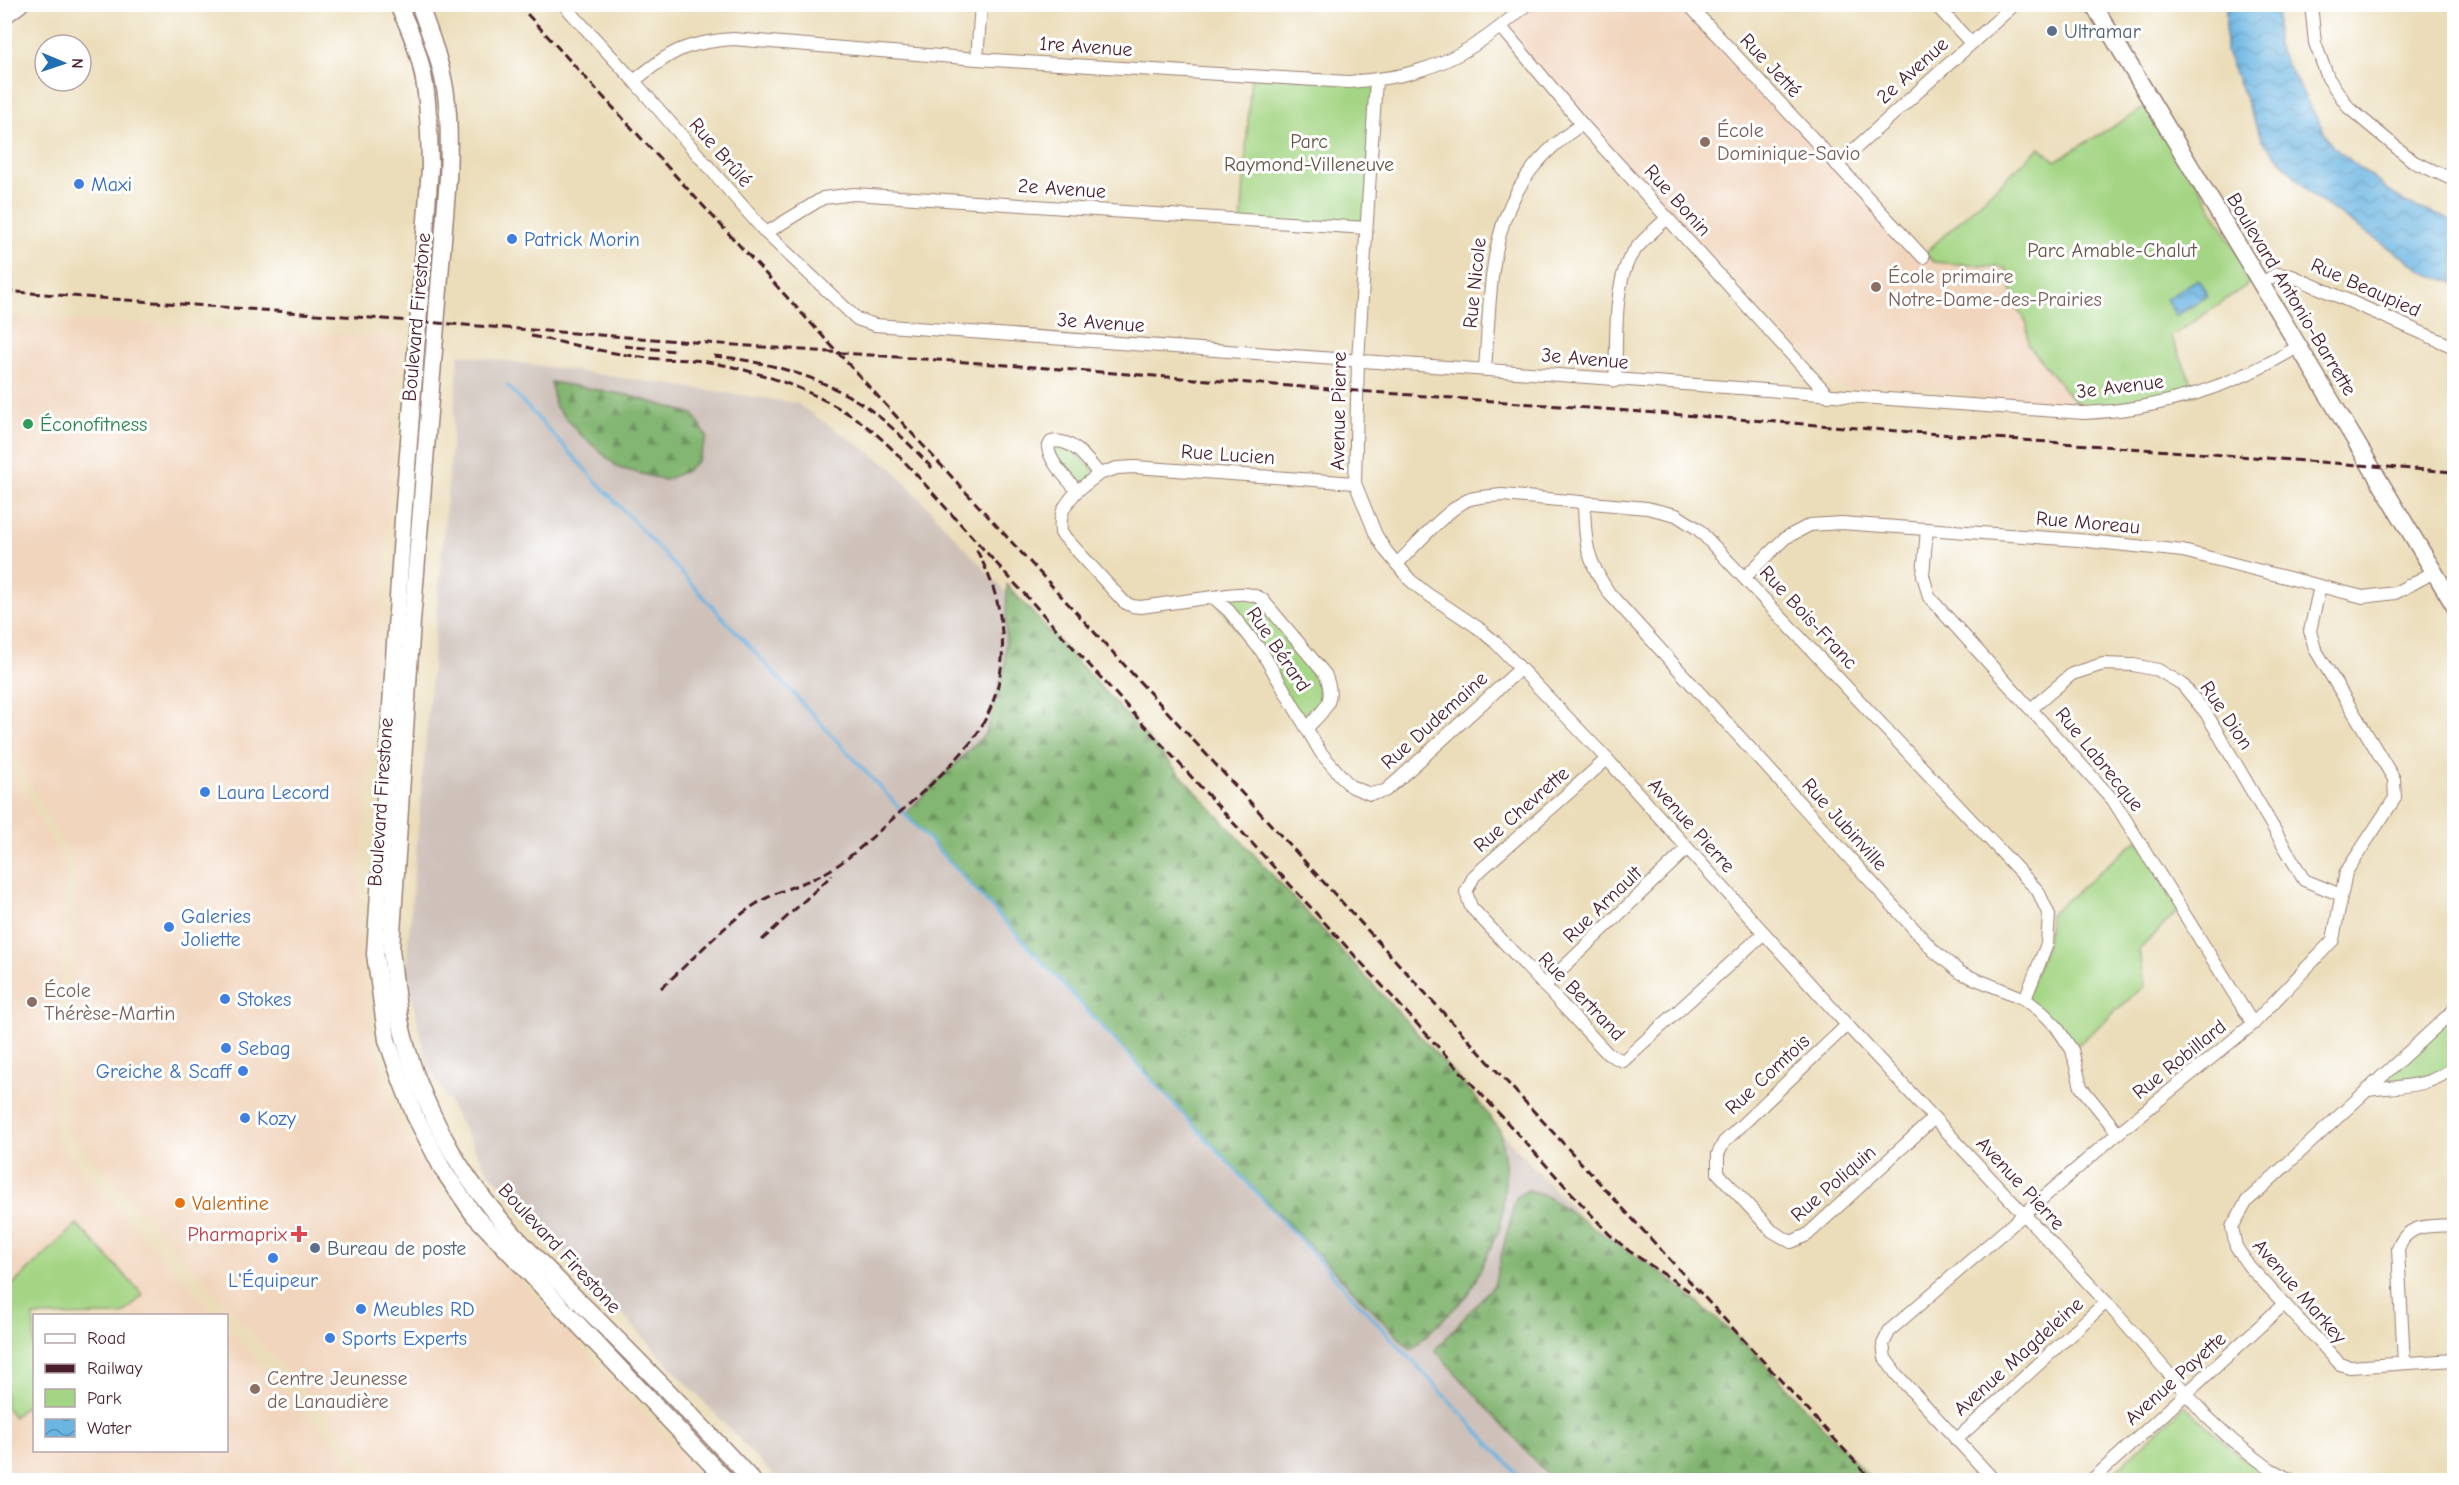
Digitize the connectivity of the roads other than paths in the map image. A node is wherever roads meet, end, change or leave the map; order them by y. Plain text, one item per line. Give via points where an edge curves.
1 (21, 4) edge
2 (398, 4) edge
3 (419, 4) edge
4 (563, 4) edge
5 (981, 4) edge
6 (1527, 4) edge
7 (1688, 4) edge
8 (1935, 4) edge
9 (2015, 4) edge
10 (2093, 4) edge
11 (2311, 4) edge
12 (4, 16) edge
13 (1502, 28) junction
14 (1971, 43) junction
15 (977, 59) junction
16 (1377, 80) junction
17 (634, 81) junction
18 (1582, 124) junction
19 (1837, 165) junction
20 (2454, 180) edge
21 (1667, 218) junction
22 (1366, 228) junction
23 (766, 233) junction
24 (1923, 257) dead end
25 (2262, 283) junction
26 (857, 319) joint
27 (2299, 346) junction
28 (2454, 347) edge
29 (1358, 360) junction
30 (1485, 369) junction
31 (1615, 381) junction
32 (1829, 396) junction
33 (1099, 474) junction
34 (1355, 483) junction
35 (1077, 491) junction
36 (1584, 503) junction
37 (1927, 529) junction
38 (1397, 564) junction
39 (2434, 572) junction
40 (1745, 577) junction
41 (2320, 586) junction
42 (1213, 597) junction
43 (2454, 605) edge
44 (1520, 669) junction
45 (2032, 708) junction
46 (1307, 728) junction
47 (1607, 759) junction
48 (1370, 794) joint
49 (1687, 849) junction
50 (1466, 892) joint
51 (2341, 894) junction
52 (1764, 933) junction
53 (1544, 986) junction
54 (2025, 999) junction
55 (2454, 1010) edge
56 (2253, 1024) junction
57 (1847, 1025) junction
58 (2454, 1067) edge
59 (2368, 1090) junction
60 (1934, 1118) junction
61 (2118, 1133) junction
62 (1718, 1154) joint
63 (2023, 1215) junction
64 (2454, 1225) edge
65 (2106, 1302) junction
66 (2284, 1304) junction
67 (2454, 1360) edge
68 (2404, 1363) junction
69 (2186, 1394) junction
70 (1956, 1440) junction
71 (726, 1480) edge
72 (752, 1480) edge
73 (1994, 1480) edge
74 (2092, 1480) edge
75 (2291, 1480) edge

1 - 12 main road
2 - 71 main road, Boulevard Firestone via 421,61 430,112 430,168 375,954 387,1040 415,1116 443,1170 474,1215
3 - 72 main road, Boulevard Firestone via 440,69 449,139 391,949 396,1001 407,1048 429,1107 452,1153 494,1212
4 - 17 street, Rue Brûlé
5 - 15 street
6 - 13 street, 1re Avenue
7 - 19 street, Rue Jetté
8 - 14 street
9 - 14 street, 2e Avenue
10 - 25 main road, Boulevard Antonio-Barrette
11 - 20 street via 2315,43 2328,78 2349,108 2414,162
13 - 16 street, 1re Avenue via 1419,71
13 - 18 street, Rue Bonin
14 - 19 street, 2e Avenue
15 - 16 street, 1re Avenue via 1348,82
15 - 17 street, 1re Avenue via 733,39 679,49
16 - 22 street, Avenue Pierre
17 - 23 street, Rue Brûlé
18 - 21 street, Rue Bonin
18 - 30 street, Rue Nicole via 1563,137 1514,193 1500,227 1494,254
19 - 24 street, Rue Jetté
21 - 31 street via 1637,249 1625,269
21 - 32 street, Rue Bonin
22 - 23 street, 2e Avenue via 854,194 823,198
22 - 29 street, Avenue Pierre
23 - 26 street, Rue Brûlé
25 - 27 main road, Boulevard Antonio-Barrette
25 - 28 street, Rue Beaupied via 2277,274 2292,276
26 - 29 street, 3e Avenue via 874,325
27 - 32 street, 3e Avenue via 2266,365 2197,394 2101,412
27 - 39 main road, Boulevard Antonio-Barrette
29 - 30 street, 3e Avenue
29 - 34 street, Avenue Pierre
30 - 31 street, 3e Avenue
31 - 32 street, 3e Avenue
33 - 34 street, Rue Lucien via 1135,467
33 - 35 street, Rue Lucien
33 - 35 street via 1068,442 1051,441 1049,455
34 - 38 street, Avenue Pierre via 1376,535
35 - 42 street, Rue Bérard via 1063,508 1061,533 1124,602 1142,608
36 - 38 street, Rue Bois-Franc via 1502,495 1470,499 1455,508
36 - 40 street, Rue Bois-Franc via 1647,508 1676,515 1698,529
36 - 54 street, Rue Jubinville via 1589,558 1609,593 1934,951 1961,973
37 - 40 street, Rue Moreau via 1840,523 1810,525 1785,538
37 - 41 street, Rue Moreau via 2183,551
37 - 45 street, Rue Labrecque via 1923,575 1929,597
38 - 44 street, Avenue Pierre via 1426,593 1477,627
39 - 41 street, Rue Moreau via 2395,593 2363,597
39 - 43 main road, Boulevard Antonio-Barrette
40 - 54 street, Rue Bois-Franc via 2038,891 2049,915 2047,944
41 - 51 street, Rue Robillard via 2310,631 2315,650 2394,778 2395,798 2346,872
42 - 46 street, Rue Bérard via 1262,652
42 - 46 street, Rue Bérard via 1243,593 1262,599 1326,674 1331,696 1327,707
44 - 47 street, Avenue Pierre
44 - 48 street, Rue Dudemaine via 1385,791
45 - 51 street, Rue Dion via 2072,674 2103,664 2158,670 2182,684 2206,713 2304,880
45 - 56 street, Rue Labrecque via 2113,800
46 - 48 street, Rue Bérard via 1321,753 1350,786
47 - 49 street, Avenue Pierre
47 - 50 street, Rue Chevrette via 1474,876
49 - 52 street, Avenue Pierre
49 - 53 street, Rue Arnault
50 - 53 street, Rue Bertrand via 1471,907
51 - 56 street, Rue Robillard via 2333,940
52 - 53 street, Rue Bertrand via 1623,1061 1608,1054
52 - 57 street, Avenue Pierre
54 - 61 street, Rue Jubinville via 2056,1026 2072,1050 2080,1087
55 - 59 street, Avenue Markey
56 - 61 street, Rue Robillard
57 - 60 street, Avenue Pierre
57 - 62 street, Rue Comtois via 1724,1142
58 - 59 street via 2425,1084
59 - 66 street, Avenue Markey via 2247,1201 2232,1227 2236,1247
60 - 62 street, Rue Poliquin via 1807,1235 1791,1242 1772,1231 1718,1173
60 - 63 street, Avenue Pierre
61 - 63 street, Rue Robillard
63 - 65 street, Avenue Pierre
63 - 70 street, Rue Robillard via 1890,1330 1883,1344 1886,1358 1897,1375
64 - 68 street via 2408,1232 2398,1249
65 - 69 street, Avenue Pierre
65 - 70 street, Avenue Magdeleine
66 - 68 street, Avenue Markey via 2340,1364 2350,1367
66 - 69 street, Avenue Payette
67 - 68 street, Avenue Markey
69 - 74 street, Avenue Payette
69 - 75 street, Avenue Pierre via 2233,1442
70 - 73 street, Rue Robillard

